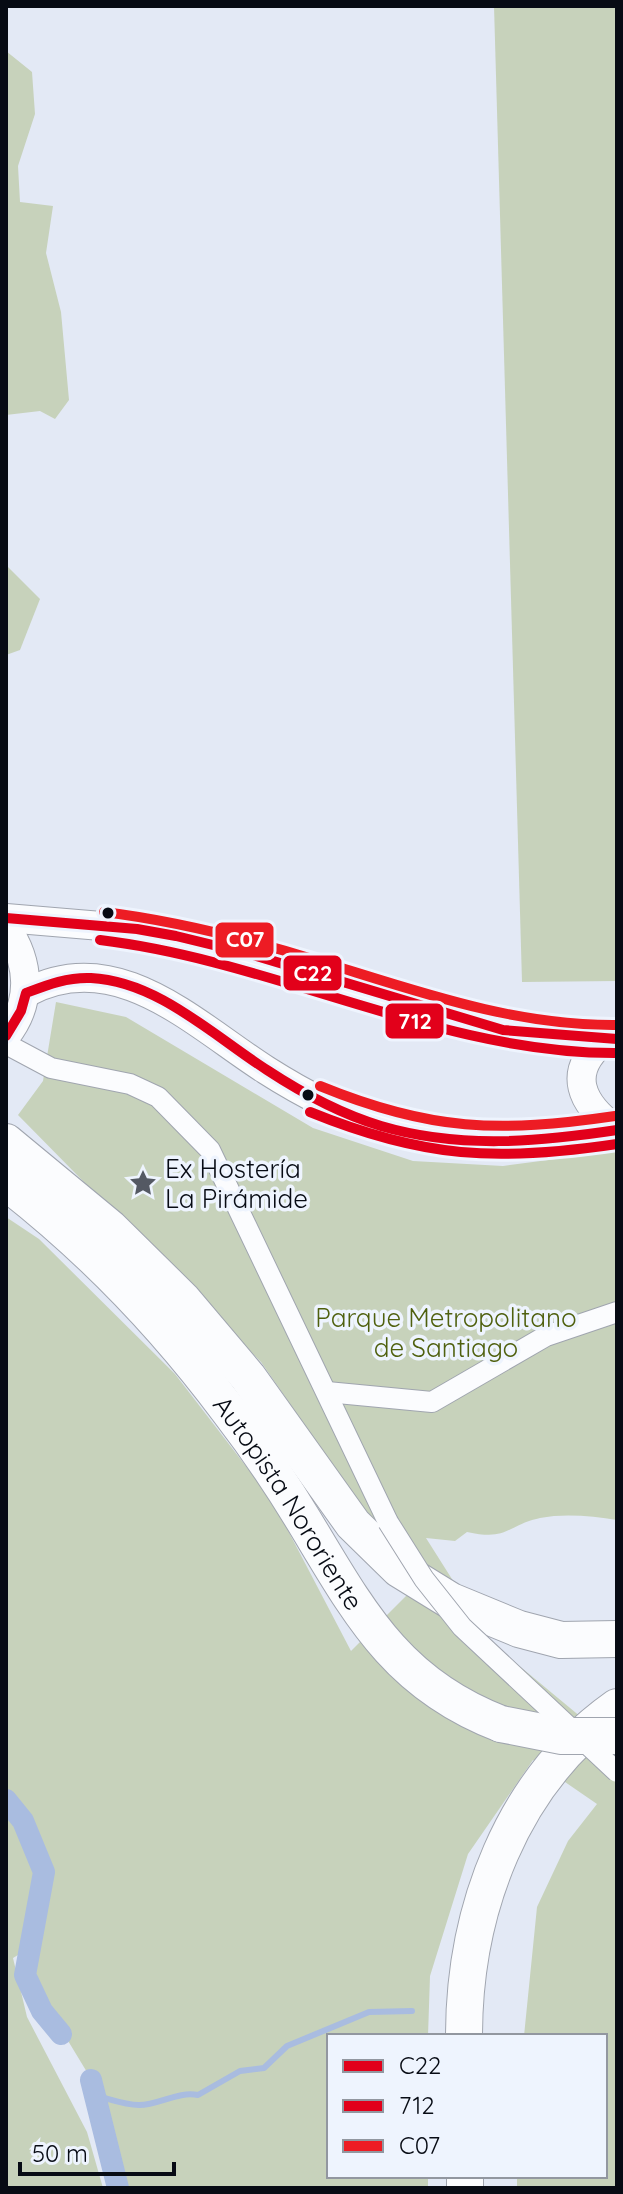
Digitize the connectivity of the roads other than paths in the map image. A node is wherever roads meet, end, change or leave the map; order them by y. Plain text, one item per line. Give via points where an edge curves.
1 (6, 918) edge
2 (6, 927) edge
3 (26, 993) junction
4 (6, 1036) edge
5 (611, 1040) edge
6 (6, 1044) edge
7 (617, 1130) edge
8 (6, 1142) edge
9 (6, 1182) edge
10 (617, 1312) edge
11 (327, 1392) junction
12 (617, 1618) edge
13 (499, 1621) junction
14 (617, 1639) edge
15 (617, 1707) edge
16 (617, 1736) edge
17 (617, 1772) edge
18 (464, 2034) edge

1 - 5 street via 176,936 503,1030
2 - 3 street via 23,957
3 - 4 street
3 - 7 street via 67,977 144,990 315,1099 416,1134 513,1144
5 - 7 street via 587,1061 582,1088 589,1106
6 - 11 street via 51,1068 130,1084 158,1097 191,1127 226,1179
8 - 13 highway, Autopista Nororiente via 110,1228 205,1326 381,1555 432,1591
9 - 16 highway, Autopista Nororiente, bridge via 85,1249 213,1388 380,1640 438,1693 501,1724 562,1736
10 - 11 street via 546,1336 432,1402
11 - 17 street, bridge via 388,1522 424,1579 462,1627
12 - 13 highway via 569,1624
13 - 14 highway via 561,1640
15 - 18 highway via 566,1752 501,1849 471,1940

